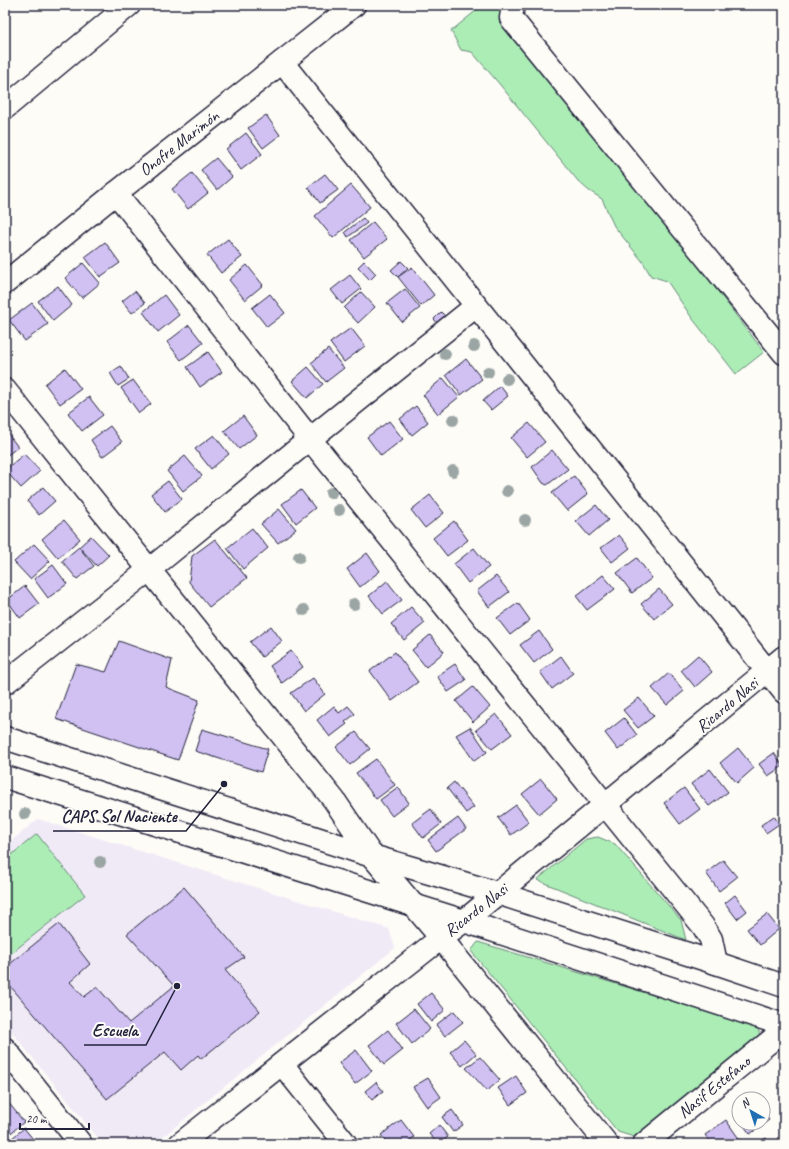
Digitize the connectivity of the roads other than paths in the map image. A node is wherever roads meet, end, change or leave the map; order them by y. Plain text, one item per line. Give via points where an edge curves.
1 (129, 5) edge
2 (354, 5) edge
3 (508, 9) edge
4 (282, 62) junction
5 (5, 108) edge
6 (116, 193) junction
7 (5, 283) edge
8 (476, 306) junction
9 (784, 353) edge
10 (5, 390) edge
11 (310, 438) junction
12 (149, 570) junction
13 (784, 658) edge
14 (767, 671) junction
15 (5, 683) edge
16 (784, 692) edge
17 (5, 738) edge
18 (5, 777) edge
19 (606, 805) junction
20 (372, 856) junction
21 (498, 894) junction
22 (413, 905) junction
23 (464, 921) junction
24 (441, 938) junction
25 (716, 963) junction
26 (784, 986) edge
27 (784, 1025) edge
28 (784, 1030) edge
29 (5, 1048) edge
30 (282, 1064) junction
31 (81, 1144) edge
32 (180, 1144) edge
33 (346, 1144) edge
34 (607, 1144) edge
35 (644, 1144) edge

1 - 5 street
2 - 4 street, Onofre Marimón
3 - 9 street
4 - 6 street, Onofre Marimón
4 - 8 street
6 - 7 street, Onofre Marimón
6 - 11 street
8 - 11 street
8 - 14 street
10 - 12 street
11 - 12 street
11 - 19 street
12 - 15 street
12 - 20 street via 334,800
13 - 14 street, Ricardo Nasi
14 - 16 street
14 - 19 street, Ricardo Nasi
17 - 20 street
18 - 22 street
19 - 21 street, Ricardo Nasi
19 - 25 street via 703,926 711,939
20 - 21 street
20 - 22 street
21 - 23 street, Ricardo Nasi
21 - 25 street
22 - 23 street
22 - 24 street
23 - 24 street, Ricardo Nasi
23 - 27 street
24 - 30 street, Ricardo Nasi
24 - 34 street
25 - 26 street
28 - 35 street, Nasif Estefano
29 - 31 street
30 - 32 street, Ricardo Nasi
30 - 33 street

